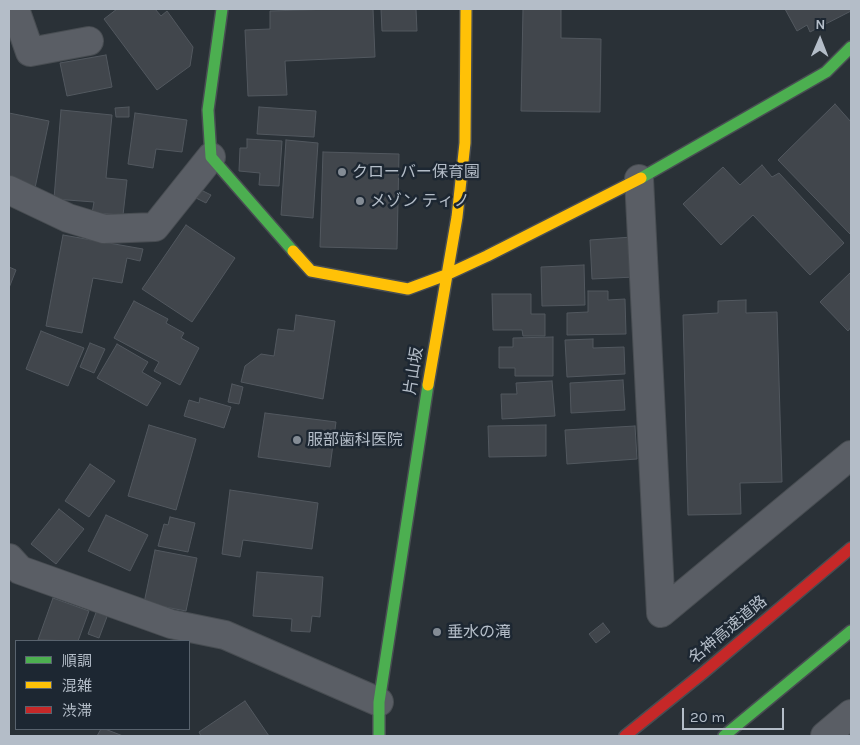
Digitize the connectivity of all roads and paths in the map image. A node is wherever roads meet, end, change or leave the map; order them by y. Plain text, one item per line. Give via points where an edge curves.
1 (15, 9) edge
2 (222, 9) edge
3 (466, 9) edge
4 (89, 41) dead end
5 (851, 47) edge
6 (211, 157) junction
7 (639, 179) junction
8 (9, 190) edge
9 (446, 275) junction
10 (851, 455) edge
11 (851, 548) edge
12 (9, 558) edge
13 (851, 631) edge
14 (379, 702) junction
15 (851, 714) edge
16 (379, 736) edge
17 (624, 736) edge
18 (724, 736) edge
19 (825, 736) edge

1 - 4 street via 30,52
2 - 6 main road via 208,110
3 - 9 main road, 片山坂 via 466,144
5 - 7 main road via 826,72
6 - 8 street via 155,227 104,229 68,218
6 - 9 main road via 311,271 408,289
7 - 9 main road
7 - 10 street via 660,614
9 - 14 main road, 片山坂
11 - 17 main road, 名神高速道路
12 - 14 street via 20,570 171,624 225,635
13 - 18 main road
14 - 16 main road, 片山坂
15 - 19 street

